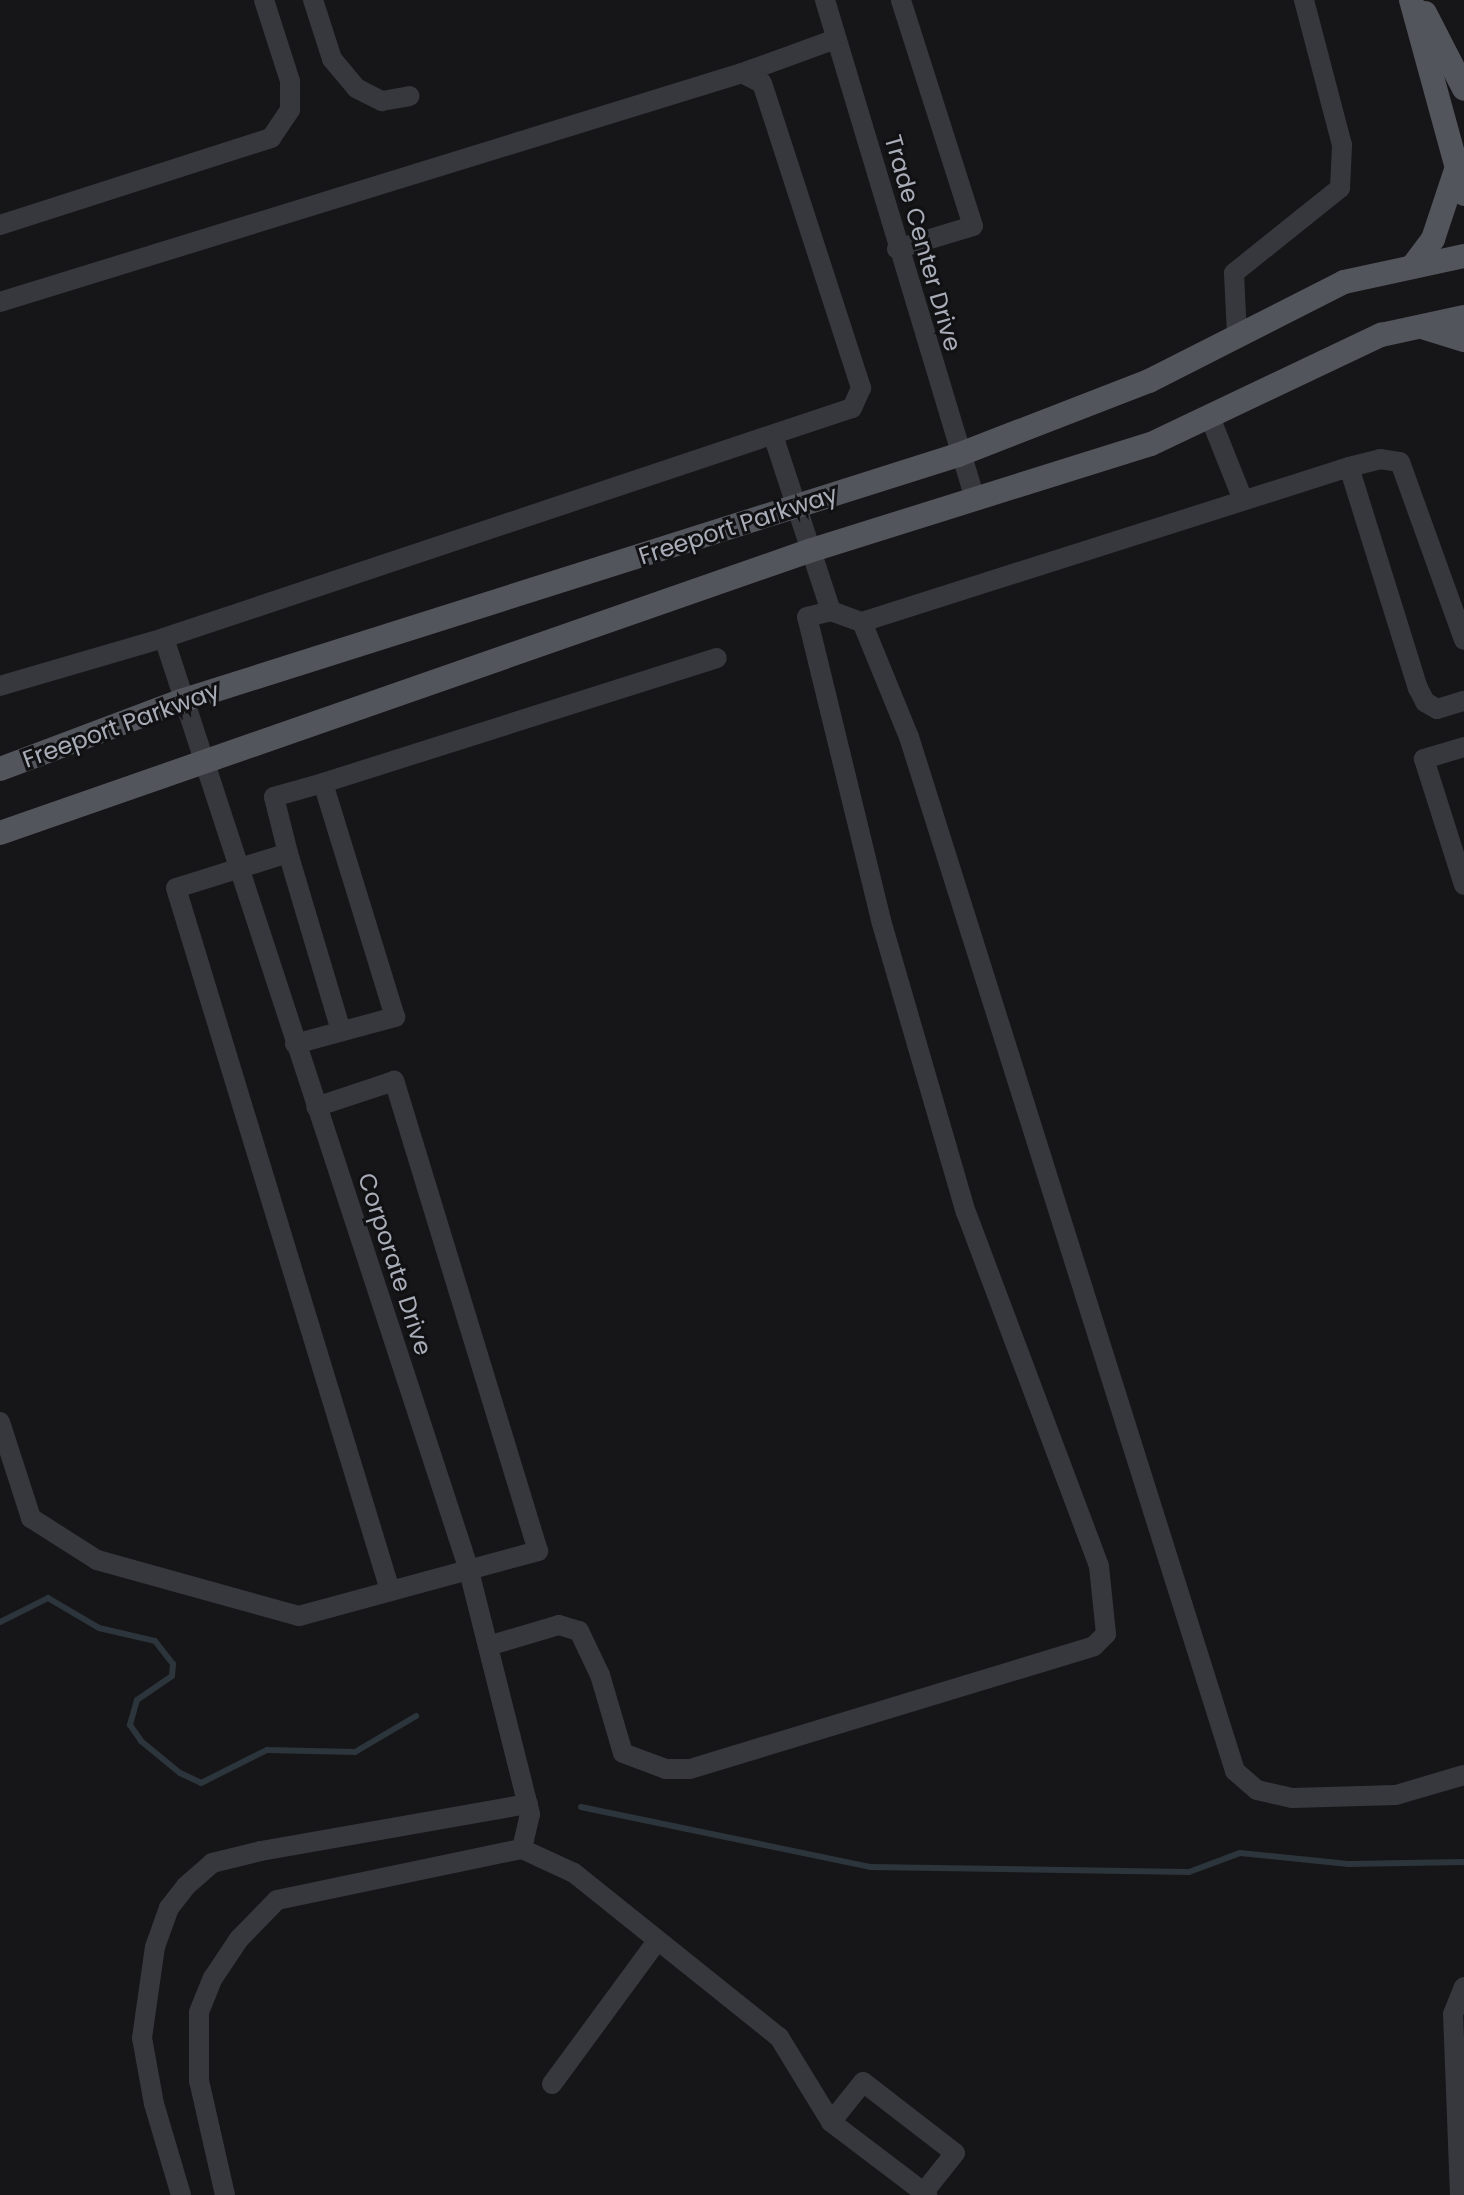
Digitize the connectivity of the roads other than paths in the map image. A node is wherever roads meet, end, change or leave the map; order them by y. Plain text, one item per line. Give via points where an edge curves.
1 (264, 0) edge
2 (313, 0) edge
3 (825, 0) edge
4 (901, 0) edge
5 (1304, 0) edge
6 (1411, 0) edge
7 (1419, 0) edge
8 (836, 39) junction
9 (742, 73) junction
10 (1464, 89) edge
11 (410, 96) dead end
12 (1457, 168) junction
13 (1464, 194) edge
14 (0, 225) edge
15 (897, 249) junction
16 (1464, 256) edge
17 (1412, 267) junction
18 (0, 302) edge
19 (1464, 317) edge
20 (1419, 327) junction
21 (1237, 335) junction
22 (1464, 340) edge
23 (1210, 417) junction
24 (773, 435) junction
25 (958, 455) junction
26 (1349, 467) junction
27 (975, 499) junction
28 (1243, 500) junction
29 (795, 507) junction
30 (809, 551) junction
31 (831, 611) junction
32 (862, 622) junction
33 (164, 638) junction
34 (1464, 640) edge
35 (717, 658) dead end
36 (0, 686) edge
37 (181, 701) junction
38 (1464, 701) edge
39 (1464, 747) edge
40 (202, 767) junction
41 (0, 769) edge
42 (323, 783) junction
43 (0, 833) edge
44 (288, 853) junction
45 (237, 870) junction
46 (1464, 885) edge
47 (341, 1031) junction
48 (295, 1044) junction
49 (316, 1107) junction
50 (0, 1422) edge
51 (468, 1567) junction
52 (390, 1590) junction
53 (488, 1646) junction
54 (1464, 1775) edge
55 (528, 1804) junction
56 (522, 1849) junction
57 (657, 1941) junction
58 (1464, 1987) edge
59 (552, 2084) dead end
60 (831, 2122) junction
61 (925, 2194) edge
62 (181, 2195) edge
63 (225, 2195) edge
64 (1460, 2195) edge

1 - 14 street via 290,81 290,110 271,138
2 - 11 street via 332,59 356,88 382,101
3 - 8 street, Trade Center Drive
4 - 15 street via 973,226
5 - 21 street via 1342,145 1340,188 1234,273
6 - 12 main road
7 - 10 main road
8 - 9 street
8 - 15 street, Trade Center Drive
9 - 18 street
9 - 24 street via 762,83 861,388 852,408
12 - 13 main road
12 - 17 main road via 1433,239
15 - 25 street, Trade Center Drive
16 - 17 main road, Freeport Parkway
17 - 21 main road, Freeport Parkway via 1344,282
19 - 20 main road, Freeport Parkway
20 - 22 main road
20 - 23 main road, Freeport Parkway via 1381,335
21 - 25 main road, Freeport Parkway via 1149,381
23 - 27 main road, Freeport Parkway via 1151,444
23 - 28 street
24 - 29 street
24 - 33 street
25 - 27 street, Trade Center Drive
25 - 29 main road, Freeport Parkway
26 - 28 street
26 - 34 street via 1380,459 1400,462
26 - 38 street via 1418,688 1425,702 1437,709
27 - 30 main road, Freeport Parkway
28 - 32 street
29 - 30 street
29 - 37 main road, Freeport Parkway
30 - 31 street
30 - 40 main road, Freeport Parkway
31 - 32 street
31 - 53 street via 807,617 881,920 966,1213 1099,1566 1106,1634 1094,1646 690,1769 666,1769 623,1753 600,1675 579,1631 559,1625
32 - 54 street via 909,737 1235,1771 1257,1790 1292,1798 1396,1795
33 - 36 street
33 - 37 street, Corporate Drive
35 - 42 street
37 - 40 street, Corporate Drive
37 - 41 main road, Freeport Parkway
39 - 46 street via 1424,759
40 - 43 main road, Freeport Parkway
40 - 45 street, Corporate Drive
42 - 44 street via 274,797
42 - 47 street via 395,1017
44 - 45 street
44 - 47 street
45 - 48 street, Corporate Drive
45 - 52 street via 176,888
47 - 48 street
48 - 49 street, Corporate Drive
49 - 51 street, Corporate Drive
49 - 51 street via 394,1081 538,1551
50 - 52 street via 31,1518 97,1560 299,1616
51 - 52 street
51 - 53 street, Corporate Drive
53 - 55 street, Corporate Drive
55 - 56 street, Corporate Drive
55 - 62 street via 261,1851 212,1863 186,1886 169,1908 155,1947 142,2038 154,2104
56 - 57 street via 574,1873
56 - 63 street via 277,1900 239,1939 213,1978 199,2012 199,2081
57 - 59 street
57 - 60 street via 779,2037
58 - 64 street via 1453,2014
60 - 61 street
60 - 61 street via 863,2082 955,2153

